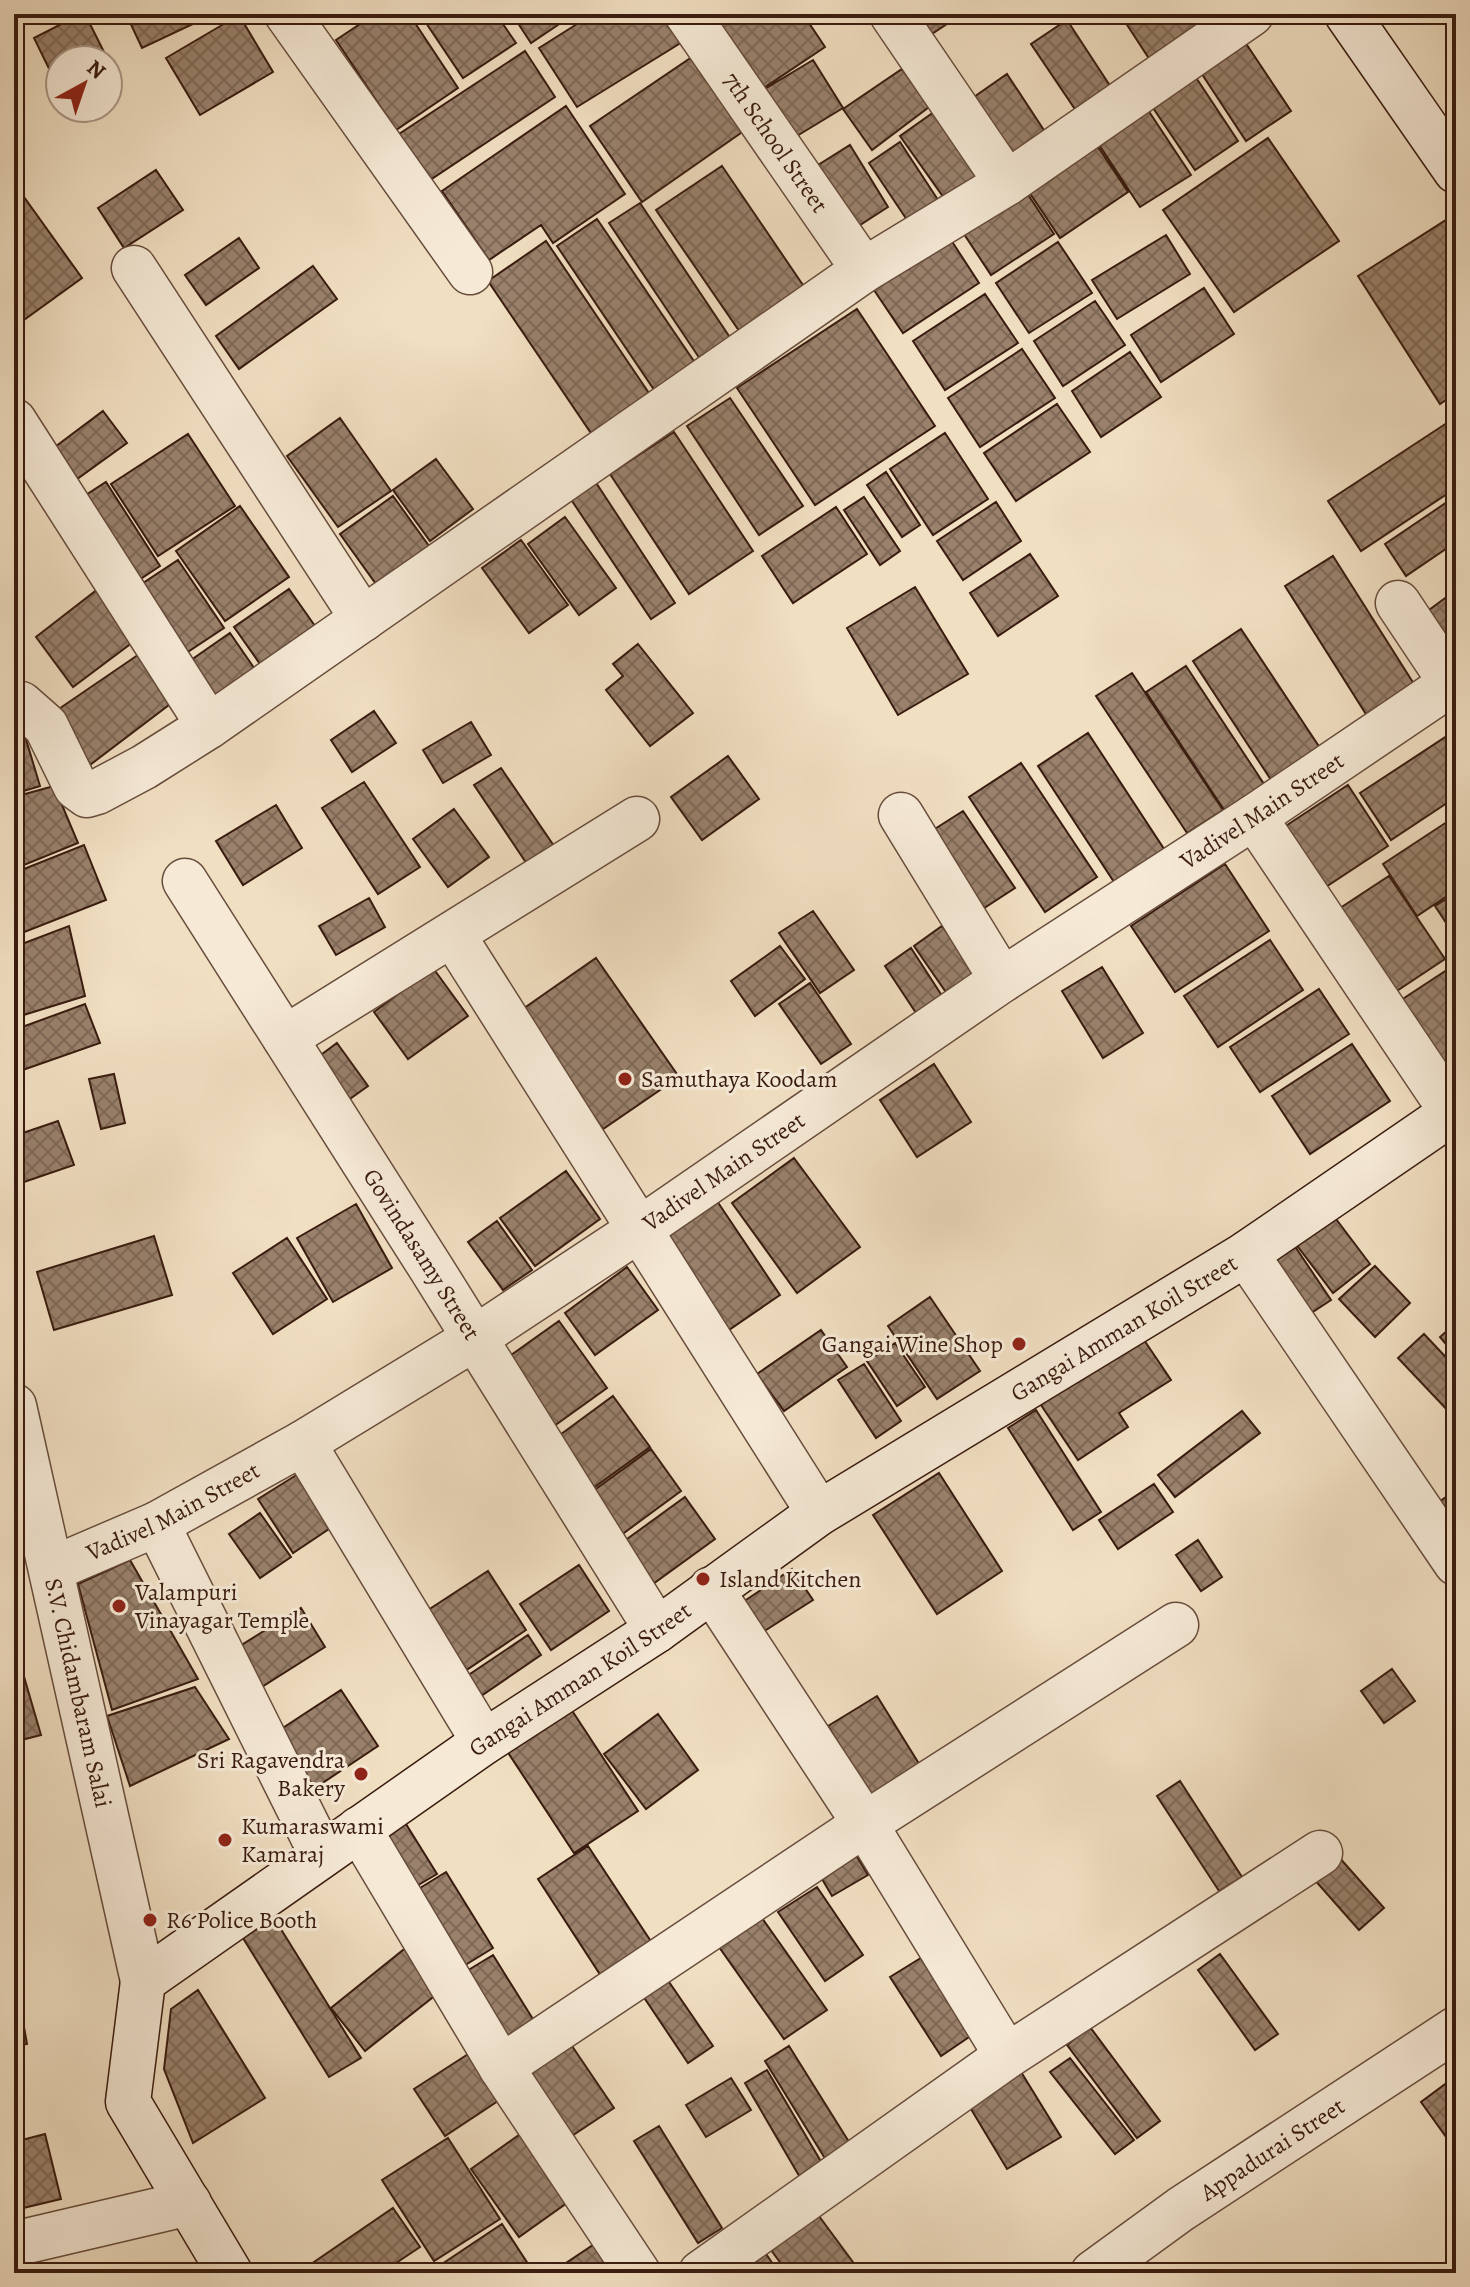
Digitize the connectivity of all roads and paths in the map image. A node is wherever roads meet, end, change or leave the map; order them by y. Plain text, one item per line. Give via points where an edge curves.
1 (687, 14) edge
2 (892, 14) edge
3 (1251, 14) edge
4 (1347, 14) edge
5 (301, 19) edge
6 (1456, 171) edge
7 (1007, 183) junction
8 (134, 268) dead end
9 (864, 270) junction
10 (470, 272) dead end
11 (14, 421) edge
12 (1398, 603) dead end
13 (363, 619) junction
14 (1454, 687) edge
15 (14, 702) edge
16 (209, 726) junction
17 (901, 815) dead end
18 (1254, 817) junction
19 (637, 819) dead end
20 (185, 881) dead end
21 (453, 935) junction
22 (1002, 980) junction
23 (285, 1038) junction
24 (1454, 1111) edge
25 (640, 1229) junction
26 (1246, 1254) junction
27 (475, 1338) junction
28 (14, 1406) edge
29 (303, 1443) junction
30 (819, 1513) junction
31 (157, 1524) junction
32 (1456, 1563) edge
33 (52, 1569) junction
34 (711, 1589) junction
35 (1176, 1625) dead end
36 (657, 1630) junction
37 (484, 1742) junction
38 (865, 1824) junction
39 (359, 1829) junction
40 (1320, 1853) dead end
41 (322, 1855) junction
42 (143, 1981) junction
43 (1456, 2029) edge
44 (1007, 2056) junction
45 (501, 2067) junction
46 (189, 2203) junction
47 (14, 2244) edge
48 (230, 2273) edge
49 (638, 2273) edge
50 (701, 2273) edge
51 (1093, 2273) edge

1 - 9 street, 7th School Street
2 - 7 street
3 - 7 street
4 - 6 street
5 - 10 street
7 - 9 street
8 - 13 street
9 - 13 street
11 - 16 street
12 - 14 street
13 - 16 street
14 - 18 street, Vadivel Main Street
15 - 16 street via 46,726 76,787 87,795
17 - 22 street
18 - 22 street, Vadivel Main Street
18 - 24 street
19 - 21 street
20 - 23 street, Govindasamy Street
21 - 23 street
21 - 25 street
22 - 25 street, Vadivel Main Street
23 - 27 street, Govindasamy Street
24 - 26 street, Gangai Amman Koil Street
25 - 27 street, Vadivel Main Street
25 - 30 street
26 - 30 street, Gangai Amman Koil Street
26 - 32 street
27 - 29 street, Vadivel Main Street
27 - 36 street, Govindasamy Street
28 - 33 street, S.V. Chidambaram Salai
29 - 31 street, Vadivel Main Street
29 - 37 street
30 - 34 street, Gangai Amman Koil Street
31 - 33 street, Vadivel Main Street
31 - 41 street
33 - 42 street, S.V. Chidambaram Salai
34 - 36 street, Gangai Amman Koil Street
34 - 38 street
35 - 38 street
36 - 37 street, Gangai Amman Koil Street
37 - 39 street, Gangai Amman Koil Street
38 - 44 street
38 - 45 street
39 - 41 street, Gangai Amman Koil Street
39 - 45 street
40 - 44 street
41 - 42 street, Gangai Amman Koil Street
42 - 46 street via 128,2102
43 - 51 street, Appadurai Street via 1181,2209
44 - 50 street
45 - 49 street
46 - 47 street
46 - 48 street

